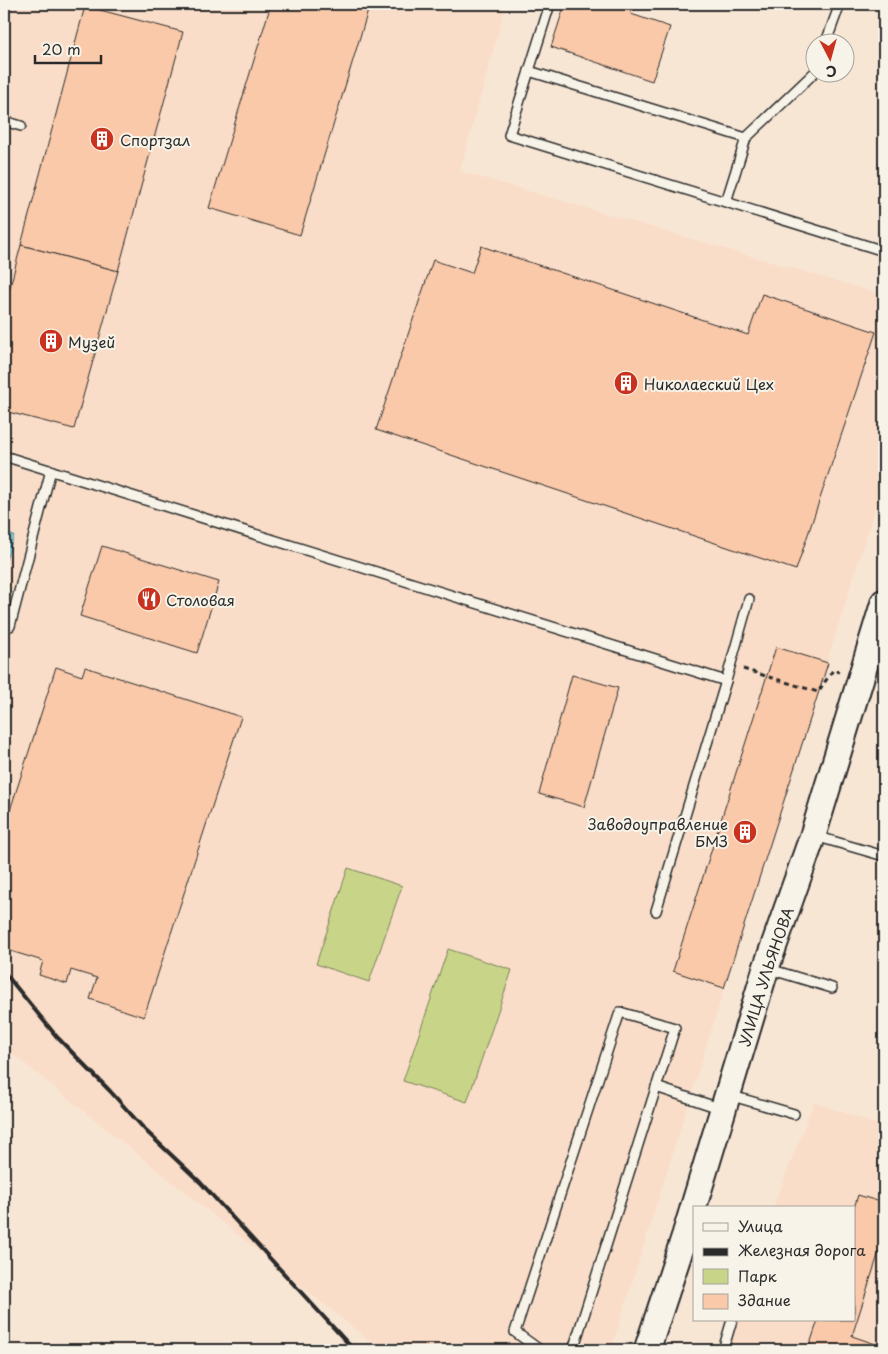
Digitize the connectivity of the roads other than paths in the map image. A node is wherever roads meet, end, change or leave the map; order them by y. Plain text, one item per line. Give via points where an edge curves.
1 (550, 4) edge
2 (840, 4) edge
3 (830, 32) edge
4 (529, 71) junction
5 (806, 81) edge
6 (4, 121) edge
7 (21, 126) dead end
8 (746, 138) junction
9 (726, 202) junction
10 (884, 251) edge
11 (4, 456) edge
12 (50, 470) junction
13 (749, 599) dead end
14 (884, 602) edge
15 (10, 626) dead end
16 (726, 681) junction
17 (814, 835) junction
18 (884, 856) edge
19 (656, 911) dead end
20 (766, 968) junction
21 (832, 988) dead end
22 (656, 1087) junction
23 (726, 1102) junction
24 (794, 1114) dead end
25 (731, 1322) edge
26 (540, 1350) edge
27 (573, 1350) edge
28 (647, 1350) edge
29 (723, 1350) edge

1 - 4 lane
2 - 3 lane
4 - 8 lane
4 - 9 lane via 509,136
5 - 8 lane
6 - 7 lane
8 - 9 lane
9 - 10 lane
11 - 12 lane
12 - 15 lane
12 - 16 lane
13 - 16 lane
14 - 17 main road, УЛИЦА УЛЬЯНОВА
16 - 19 lane
17 - 18 lane
17 - 20 main road, УЛИЦА УЛЬЯНОВА
20 - 21 lane
20 - 23 main road, УЛИЦА УЛЬЯНОВА
22 - 23 lane
22 - 26 lane via 675,1028 620,1012 514,1332
22 - 27 lane
23 - 24 lane
23 - 28 main road, УЛИЦА УЛЬЯНОВА
25 - 29 lane

